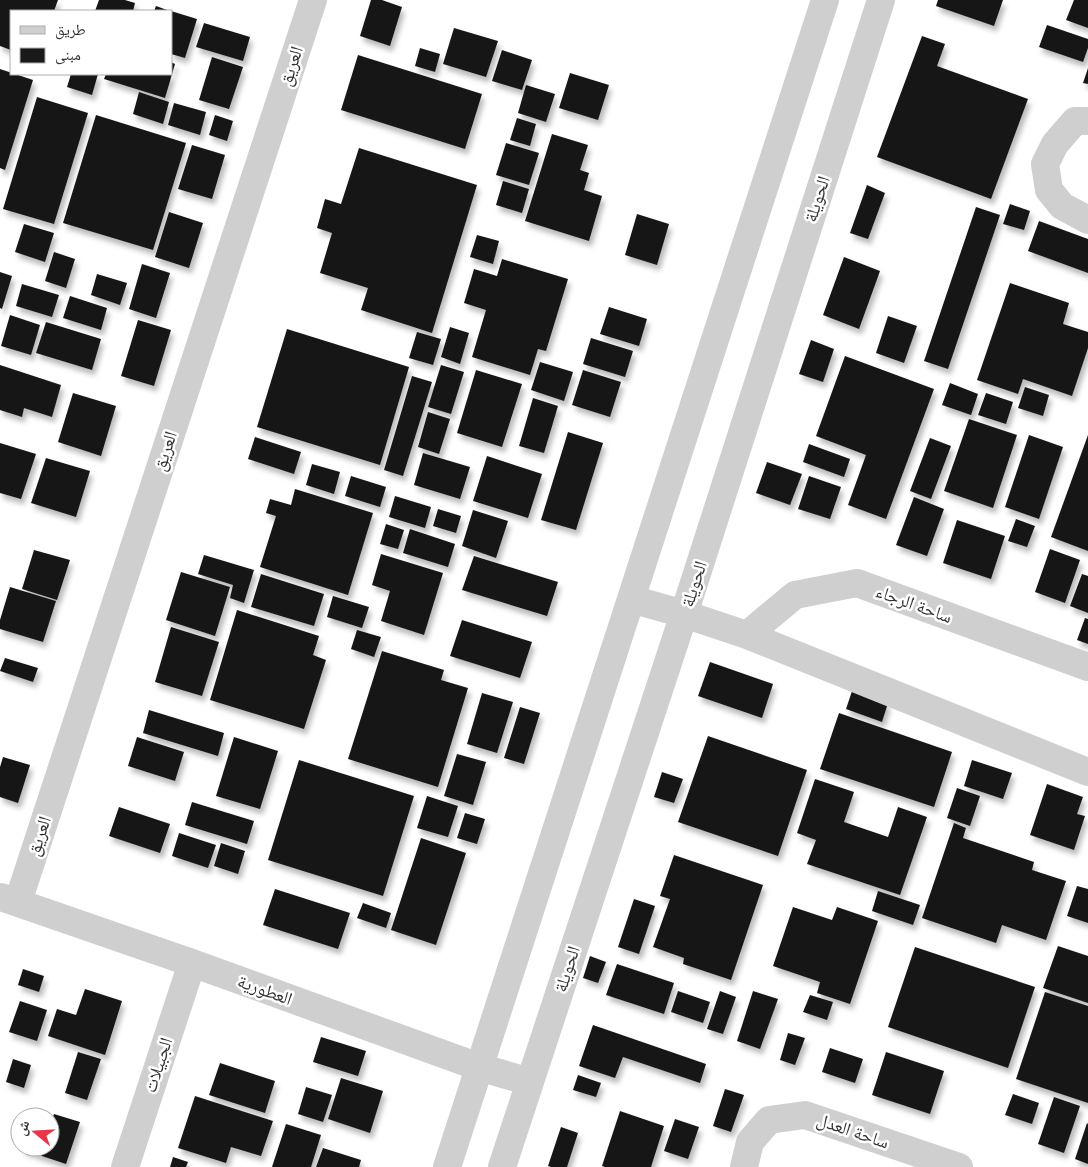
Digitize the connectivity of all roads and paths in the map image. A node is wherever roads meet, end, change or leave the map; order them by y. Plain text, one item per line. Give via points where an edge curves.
1 (313, 0) edge
2 (825, 0) edge
3 (881, 0) edge
4 (1088, 121) edge
5 (1088, 220) edge
6 (631, 599) junction
7 (684, 614) junction
8 (747, 635) junction
9 (1088, 667) edge
10 (1088, 772) edge
11 (9, 899) edge
12 (192, 963) junction
13 (479, 1068) junction
14 (530, 1082) junction
15 (125, 1167) edge
16 (447, 1167) edge
17 (502, 1167) edge
18 (744, 1167) edge
19 (959, 1167) edge

1 - 11 street, العريق
2 - 6 street
3 - 7 street, الحويلة
4 - 5 street via 1075,121 1055,144 1045,164 1049,190 1062,206
6 - 7 street
6 - 13 street
7 - 8 street
7 - 14 street, الحويلة
8 - 9 street, ساحة الرجاء via 795,595 857,583
8 - 10 street
11 - 12 street, العطورية
12 - 13 street, العطورية
12 - 15 street, الجبيلات
13 - 14 street, العطورية
13 - 16 street
14 - 17 street, الحويلة
18 - 19 street, ساحة العدل via 750,1142 770,1120 805,1115

